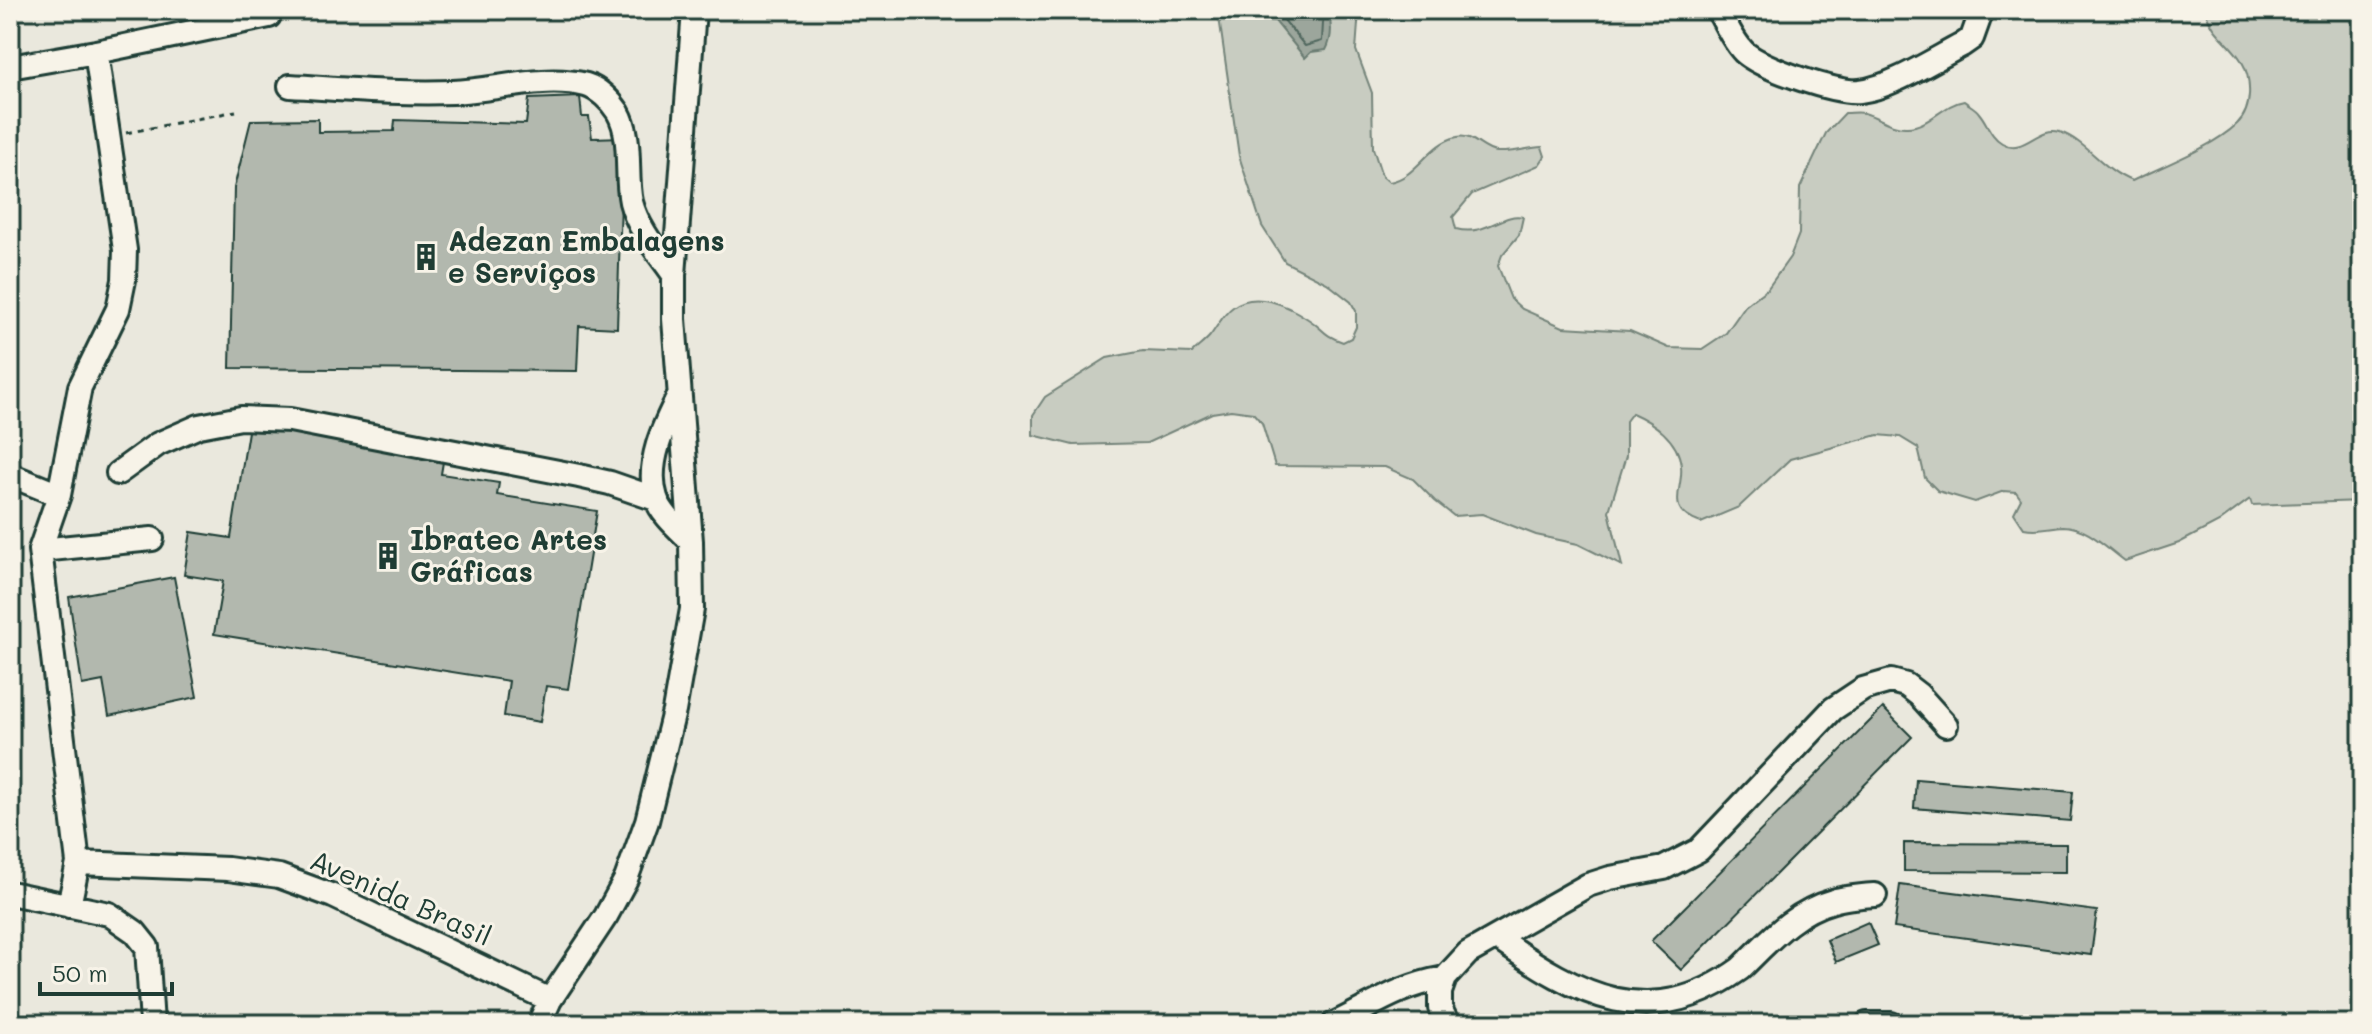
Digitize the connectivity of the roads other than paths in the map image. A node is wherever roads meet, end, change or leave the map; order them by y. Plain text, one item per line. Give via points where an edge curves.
1 (694, 10) edge
2 (1718, 10) edge
3 (1982, 10) edge
4 (244, 16) edge
5 (269, 16) dead end
6 (96, 52) junction
7 (10, 67) edge
8 (290, 86) dead end
9 (674, 275) junction
10 (680, 394) junction
11 (118, 473) dead end
12 (10, 475) edge
13 (59, 495) junction
14 (656, 499) junction
15 (152, 539) dead end
16 (691, 541) junction
17 (40, 550) junction
18 (1946, 725) dead end
19 (78, 863) junction
20 (10, 893) edge
21 (1875, 895) dead end
22 (69, 906) junction
23 (1497, 938) junction
24 (1445, 978) junction
25 (550, 1000) junction
26 (152, 1024) edge
27 (539, 1024) edge
28 (1334, 1024) edge
29 (1448, 1024) edge
30 (1867, 1024) edge
31 (1891, 1024) edge

1 - 9 street
2 - 3 street via 1742,50 1755,61 1829,87 1862,91 1962,45 1972,38
4 - 5 street
4 - 6 street
6 - 7 street
6 - 13 street via 125,250 124,280 118,309 80,387
8 - 9 street via 454,92 563,81 590,86 620,116 631,202 640,227
9 - 10 street
10 - 14 street via 660,437 654,466
10 - 16 street
11 - 14 street via 158,444 199,426 253,418 290,420 579,476
12 - 13 street
13 - 17 street
14 - 16 street
15 - 17 street
16 - 25 street via 692,609 647,821 613,904
17 - 19 street
18 - 23 street via 1906,685 1891,681 1863,689 1833,709 1699,850 1664,868 1588,885
19 - 22 street
19 - 25 street, Avenida Brasil via 279,876 333,896
20 - 22 street
21 - 23 street via 1814,907 1703,997 1655,1014 1634,1014 1575,992
22 - 26 street via 109,914 147,947
23 - 24 street via 1468,953
24 - 28 street via 1374,1001
24 - 29 street via 1440,1008
25 - 27 street
30 - 31 street

